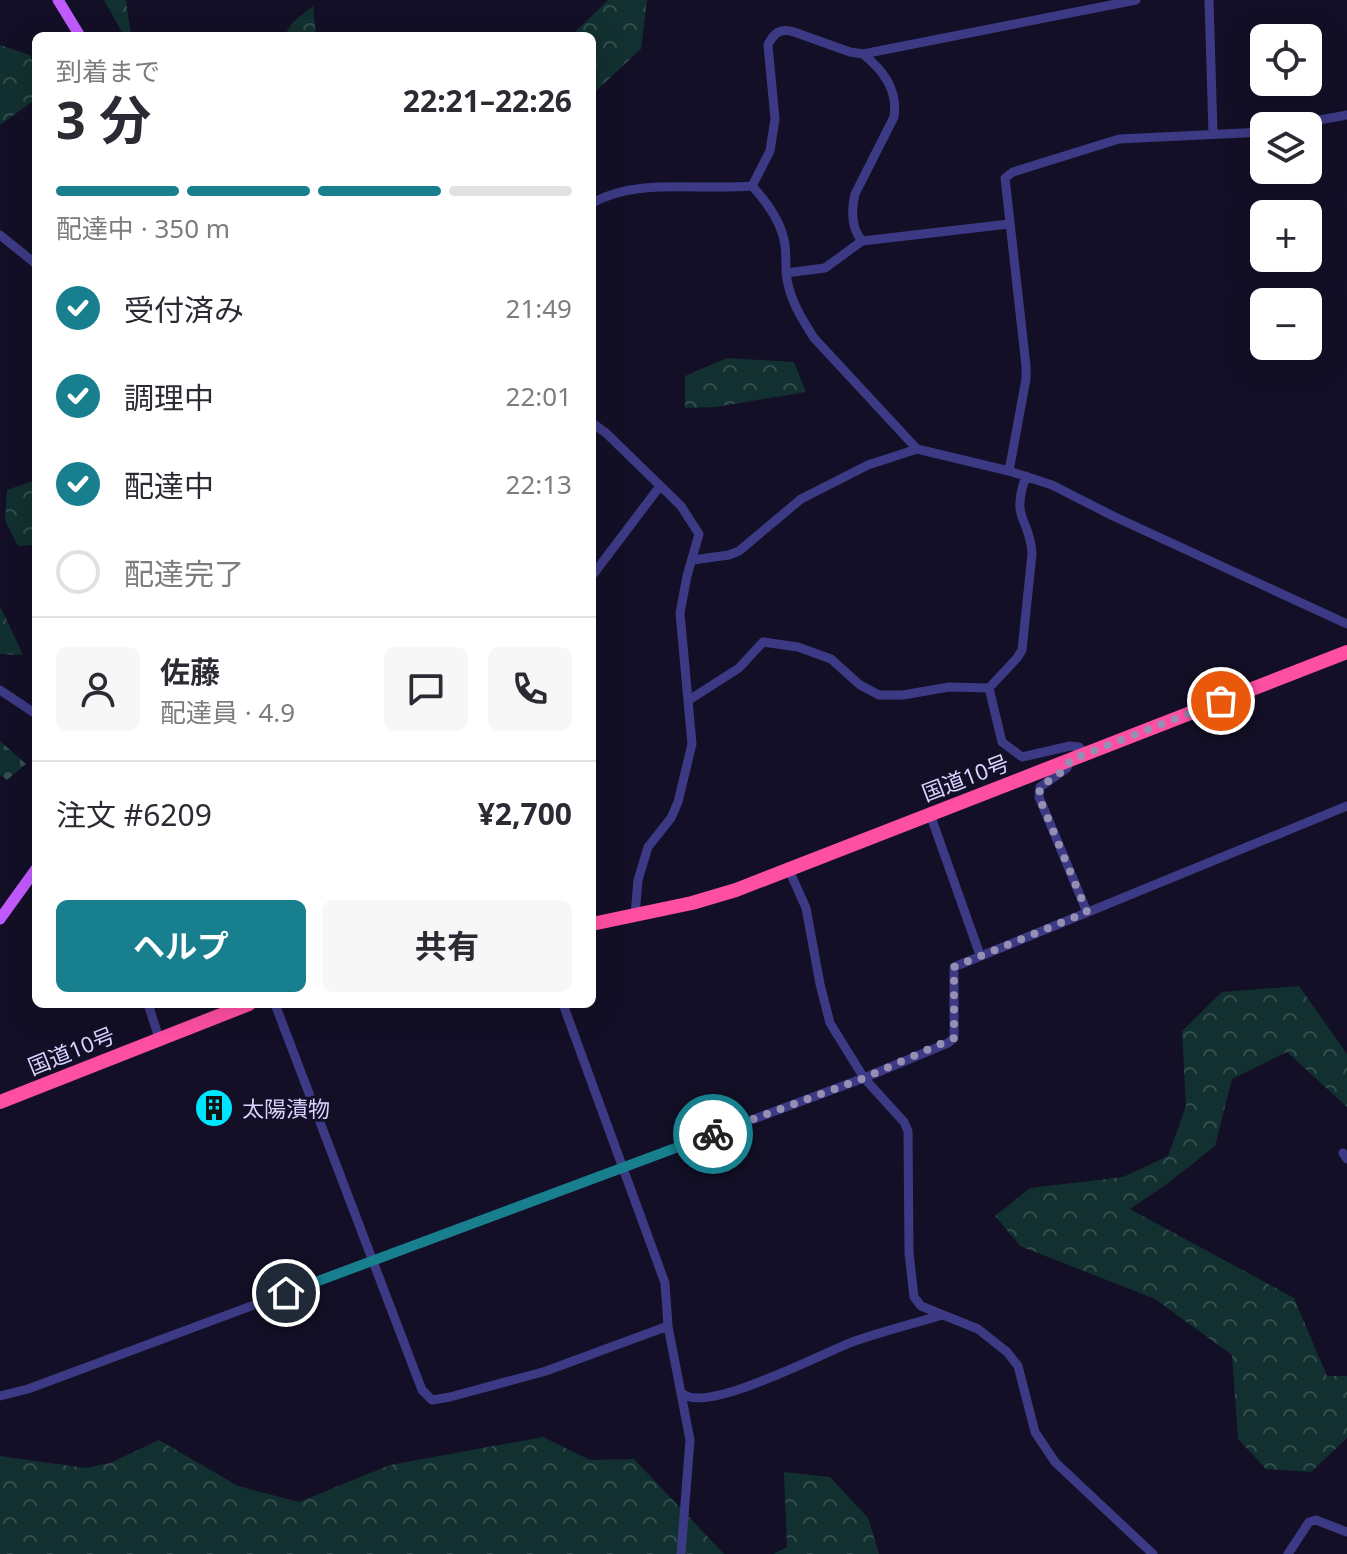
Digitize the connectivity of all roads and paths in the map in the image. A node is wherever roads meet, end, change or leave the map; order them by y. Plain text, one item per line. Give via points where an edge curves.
1 (58, 0) edge
2 (1136, 0) edge
3 (1209, 0) edge
4 (78, 32) edge
5 (863, 54) junction
6 (1347, 115) edge
7 (1322, 120) edge
8 (1250, 132) edge
9 (1213, 133) junction
10 (752, 186) junction
11 (596, 201) edge
12 (1009, 224) junction
13 (0, 235) edge
14 (862, 241) junction
15 (32, 261) edge
16 (786, 273) junction
17 (596, 426) edge
18 (917, 449) junction
19 (1009, 471) junction
20 (1026, 476) junction
21 (660, 486) junction
22 (692, 560) junction
23 (596, 571) edge
24 (1347, 624) edge
25 (1347, 652) edge
26 (989, 688) junction
27 (0, 690) edge
28 (689, 700) junction
29 (32, 711) edge
30 (1085, 754) junction
31 (1070, 760) junction
32 (1347, 806) edge
33 (930, 814) junction
34 (789, 870) junction
35 (32, 875) edge
36 (1087, 912) junction
37 (635, 915) junction
38 (0, 919) edge
39 (596, 923) edge
40 (980, 955) junction
41 (148, 1008) edge
42 (238, 1008) edge
43 (277, 1008) edge
44 (564, 1008) edge
45 (159, 1038) junction
46 (864, 1078) junction
47 (0, 1102) edge
48 (623, 1167) junction
49 (372, 1260) junction
50 (943, 1315) junction
51 (668, 1326) junction
52 (683, 1394) junction
53 (0, 1396) edge
54 (1347, 1532) edge
55 (681, 1554) edge
56 (1153, 1554) edge
57 (1288, 1554) edge

1 - 4 main road
2 - 5 street
3 - 9 street
5 - 10 street via 785,29 771,37 775,119 770,151
5 - 14 street via 888,80 896,106 852,205
6 - 7 street
8 - 9 street
9 - 12 street via 1119,139 1013,172 1005,178
10 - 11 street via 629,189
10 - 16 street via 779,226
12 - 14 street
12 - 19 street via 1026,366
13 - 15 street
14 - 16 street via 825,268
16 - 18 street via 793,302 814,338
17 - 21 street
18 - 19 street
18 - 22 street via 868,465 801,499 739,551
19 - 20 street
20 - 24 street
20 - 26 street via 1018,506 1032,554 1024,642 1017,658
21 - 22 street via 698,530
21 - 23 street
22 - 28 street via 680,613
25 - 30 highway, 国道10号
26 - 28 street via 879,695 831,659 763,642 739,668
26 - 30 street via 1002,742 1022,757 1070,746
27 - 29 street
28 - 37 street via 692,744 678,802 648,847
30 - 31 highway, 国道10号
31 - 33 highway, 国道10号
31 - 36 street via 1040,787 1039,797
32 - 36 street
33 - 34 highway, 国道10号
33 - 40 street
34 - 37 highway, 国道10号 via 692,903
34 - 46 street via 806,908 830,1023
35 - 38 main road
36 - 40 street
37 - 39 highway, 国道10号
40 - 46 street via 954,967 954,1038
41 - 45 street
42 - 45 highway, 国道10号
43 - 49 street
44 - 48 street
45 - 47 highway, 国道10号
46 - 48 street
46 - 50 street via 908,1131 911,1285 921,1306
48 - 49 street
48 - 51 street via 665,1283
49 - 51 street via 422,1390 432,1400 546,1371
49 - 53 street
50 - 52 street via 850,1343 723,1394 696,1399
50 - 56 street via 978,1329 1007,1352 1018,1366 1035,1432 1055,1462
51 - 52 street
52 - 55 street via 690,1440
54 - 57 street via 1309,1522

